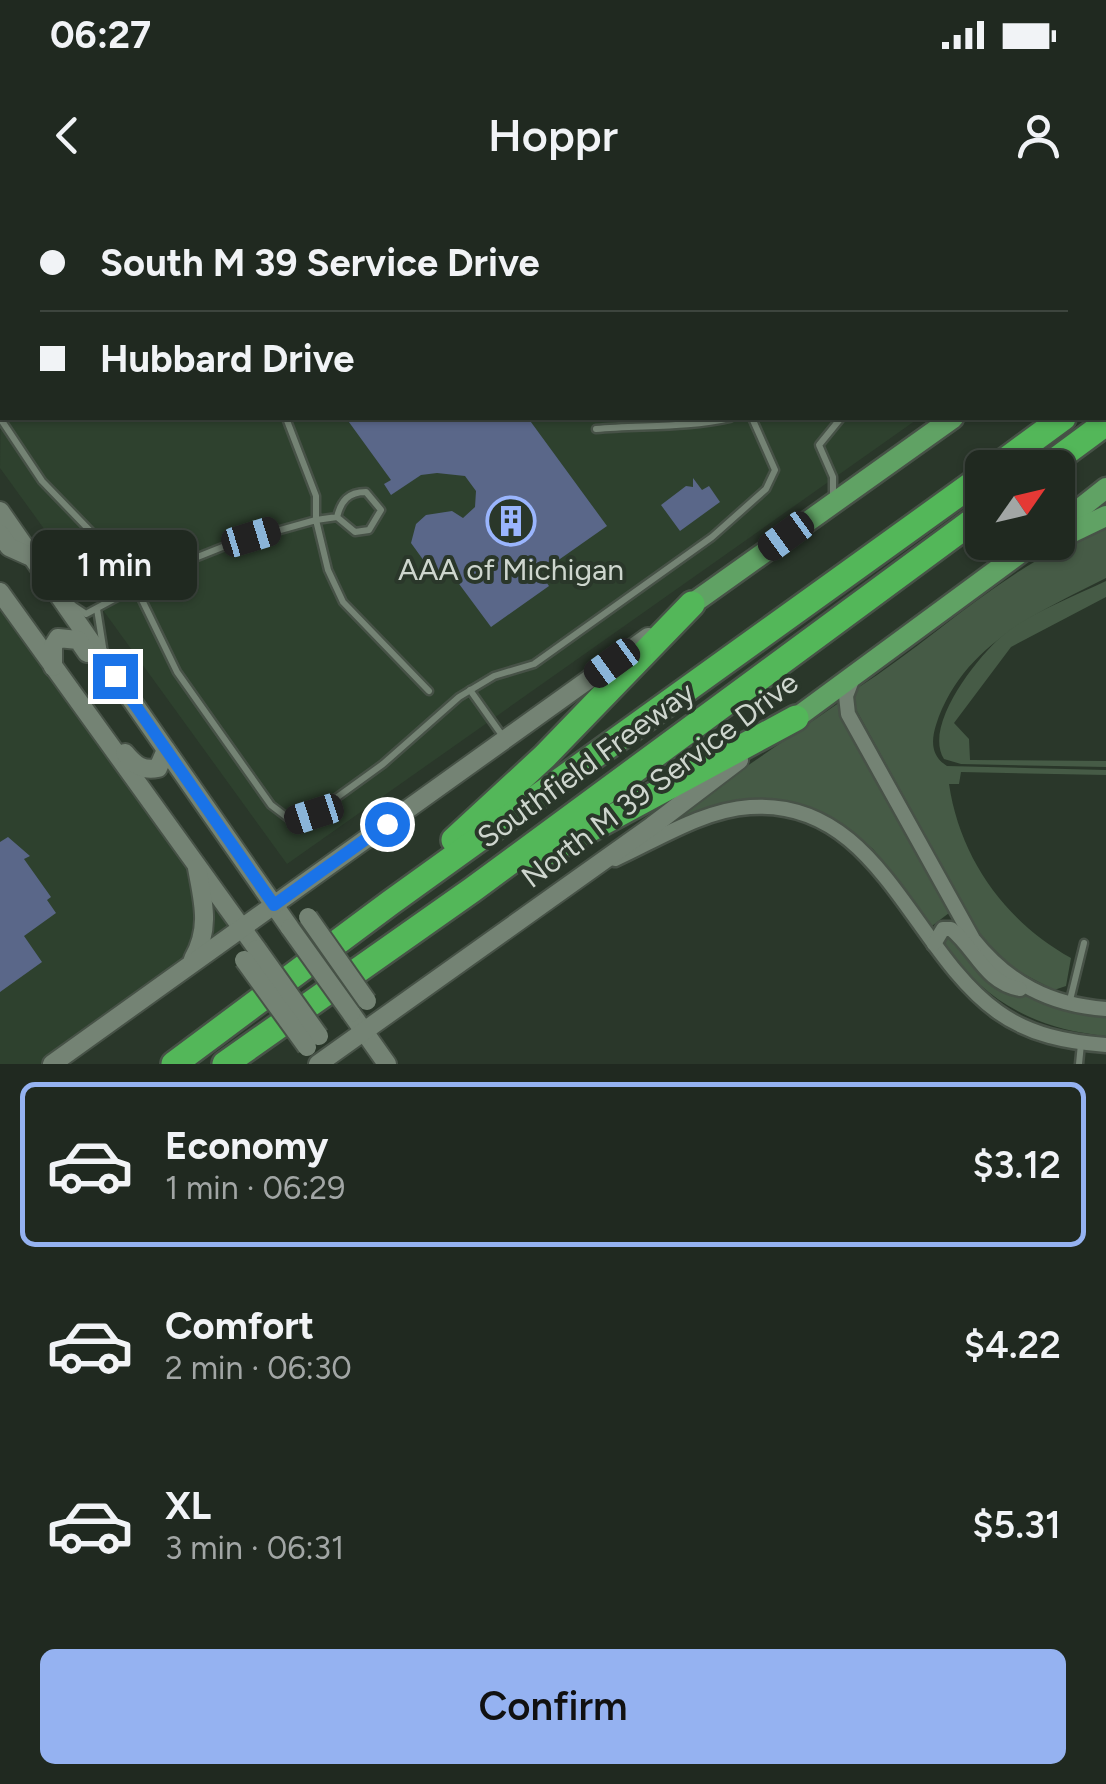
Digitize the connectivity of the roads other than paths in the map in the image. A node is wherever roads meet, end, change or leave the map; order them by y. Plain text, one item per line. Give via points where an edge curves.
1 (1, 420) edge
2 (287, 420) edge
3 (720, 420) edge
4 (753, 420) edge
5 (839, 420) edge
6 (950, 420) edge
7 (1060, 420) edge
8 (1106, 423) edge
9 (596, 429) dead end
10 (1019, 450) edge
11 (1070, 450) edge
12 (1106, 488) edge
13 (965, 489) edge
14 (834, 501) junction
15 (0, 510) edge
16 (1075, 513) edge
17 (1106, 516) edge
18 (336, 517) junction
19 (316, 520) junction
20 (965, 527) edge
21 (1075, 530) edge
22 (0, 534) edge
23 (34, 559) junction
24 (1012, 560) edge
25 (1018, 560) edge
26 (998, 571) junction
27 (136, 588) junction
28 (0, 592) edge
29 (61, 598) junction
30 (692, 604) junction
31 (97, 609) junction
32 (53, 668) junction
33 (855, 671) junction
34 (470, 690) junction
35 (430, 691) dead end
36 (796, 718) junction
37 (95, 726) junction
38 (152, 729) junction
39 (505, 739) junction
40 (166, 750) junction
41 (196, 793) junction
42 (196, 868) junction
43 (592, 870) junction
44 (306, 883) junction
45 (472, 890) junction
46 (390, 903) junction
47 (274, 905) junction
48 (242, 928) junction
49 (1084, 943) dead end
50 (934, 944) junction
51 (208, 952) junction
52 (250, 954) junction
53 (188, 968) junction
54 (1031, 990) junction
55 (1069, 1004) junction
56 (400, 1006) junction
57 (1106, 1009) edge
58 (364, 1031) junction
59 (1082, 1043) junction
60 (1106, 1045) edge
61 (312, 1049) edge
62 (330, 1061) edge
63 (52, 1064) edge
64 (174, 1064) edge
65 (226, 1064) edge
66 (387, 1064) edge
67 (1079, 1064) edge

1 - 27 lane via 42,482 118,558
2 - 19 lane via 311,480
3 - 9 lane
4 - 34 lane via 775,470 766,489 712,538 534,664
5 - 14 lane via 819,444 833,477
6 - 14 main road
7 - 10 highway
8 - 11 highway
12 - 16 main road
13 - 46 highway, Southfield Freeway
14 - 30 main road
15 - 23 main road
17 - 21 main road
18 - 18 lane via 355,532 369,530 381,510 376,499 356,492
18 - 19 lane
19 - 27 lane via 230,544
19 - 35 lane via 343,602
20 - 45 highway, Southfield Freeway
22 - 23 main road via 9,547
23 - 29 main road
24 - 26 main road, North M 39 Service Drive
25 - 26 main road
26 - 33 main road, North M 39 Service Drive
27 - 31 lane
27 - 34 lane via 177,672 272,805 292,821 314,814 369,774
28 - 32 main road
29 - 31 lane via 86,614
29 - 38 main road
30 - 39 main road
30 - 46 highway
31 - 41 lane via 102,646 184,762
32 - 37 main road
32 - 38 main road via 58,638 78,640 132,717
33 - 36 main road, North M 39 Service Drive
33 - 54 street via 848,714 955,911 997,967
34 - 39 lane
36 - 43 main road, North M 39 Service Drive
36 - 45 highway
37 - 40 main road via 136,766 158,768
37 - 42 main road
38 - 40 main road
39 - 44 main road
40 - 41 main road
41 - 47 main road
42 - 48 main road
42 - 53 main road via 205,926
43 - 50 street via 714,814 786,809 829,825 866,853
43 - 56 main road, North M 39 Service Drive
44 - 47 main road
44 - 56 main road, bridge via 302,907 368,1000 383,1009
45 - 65 highway, Southfield Freeway
46 - 64 highway, Southfield Freeway
47 - 48 main road
47 - 58 main road, bridge
48 - 51 main road
48 - 52 main road
49 - 55 lane
50 - 54 street via 942,930 951,929 1005,986
50 - 59 street via 1000,1014
51 - 52 main road
51 - 53 main road
52 - 61 main road, bridge
53 - 63 main road
54 - 55 street
55 - 57 street
56 - 58 main road, North M 39 Service Drive
58 - 62 main road, North M 39 Service Drive
58 - 66 main road
59 - 60 street
59 - 67 lane
61 - 62 main road

